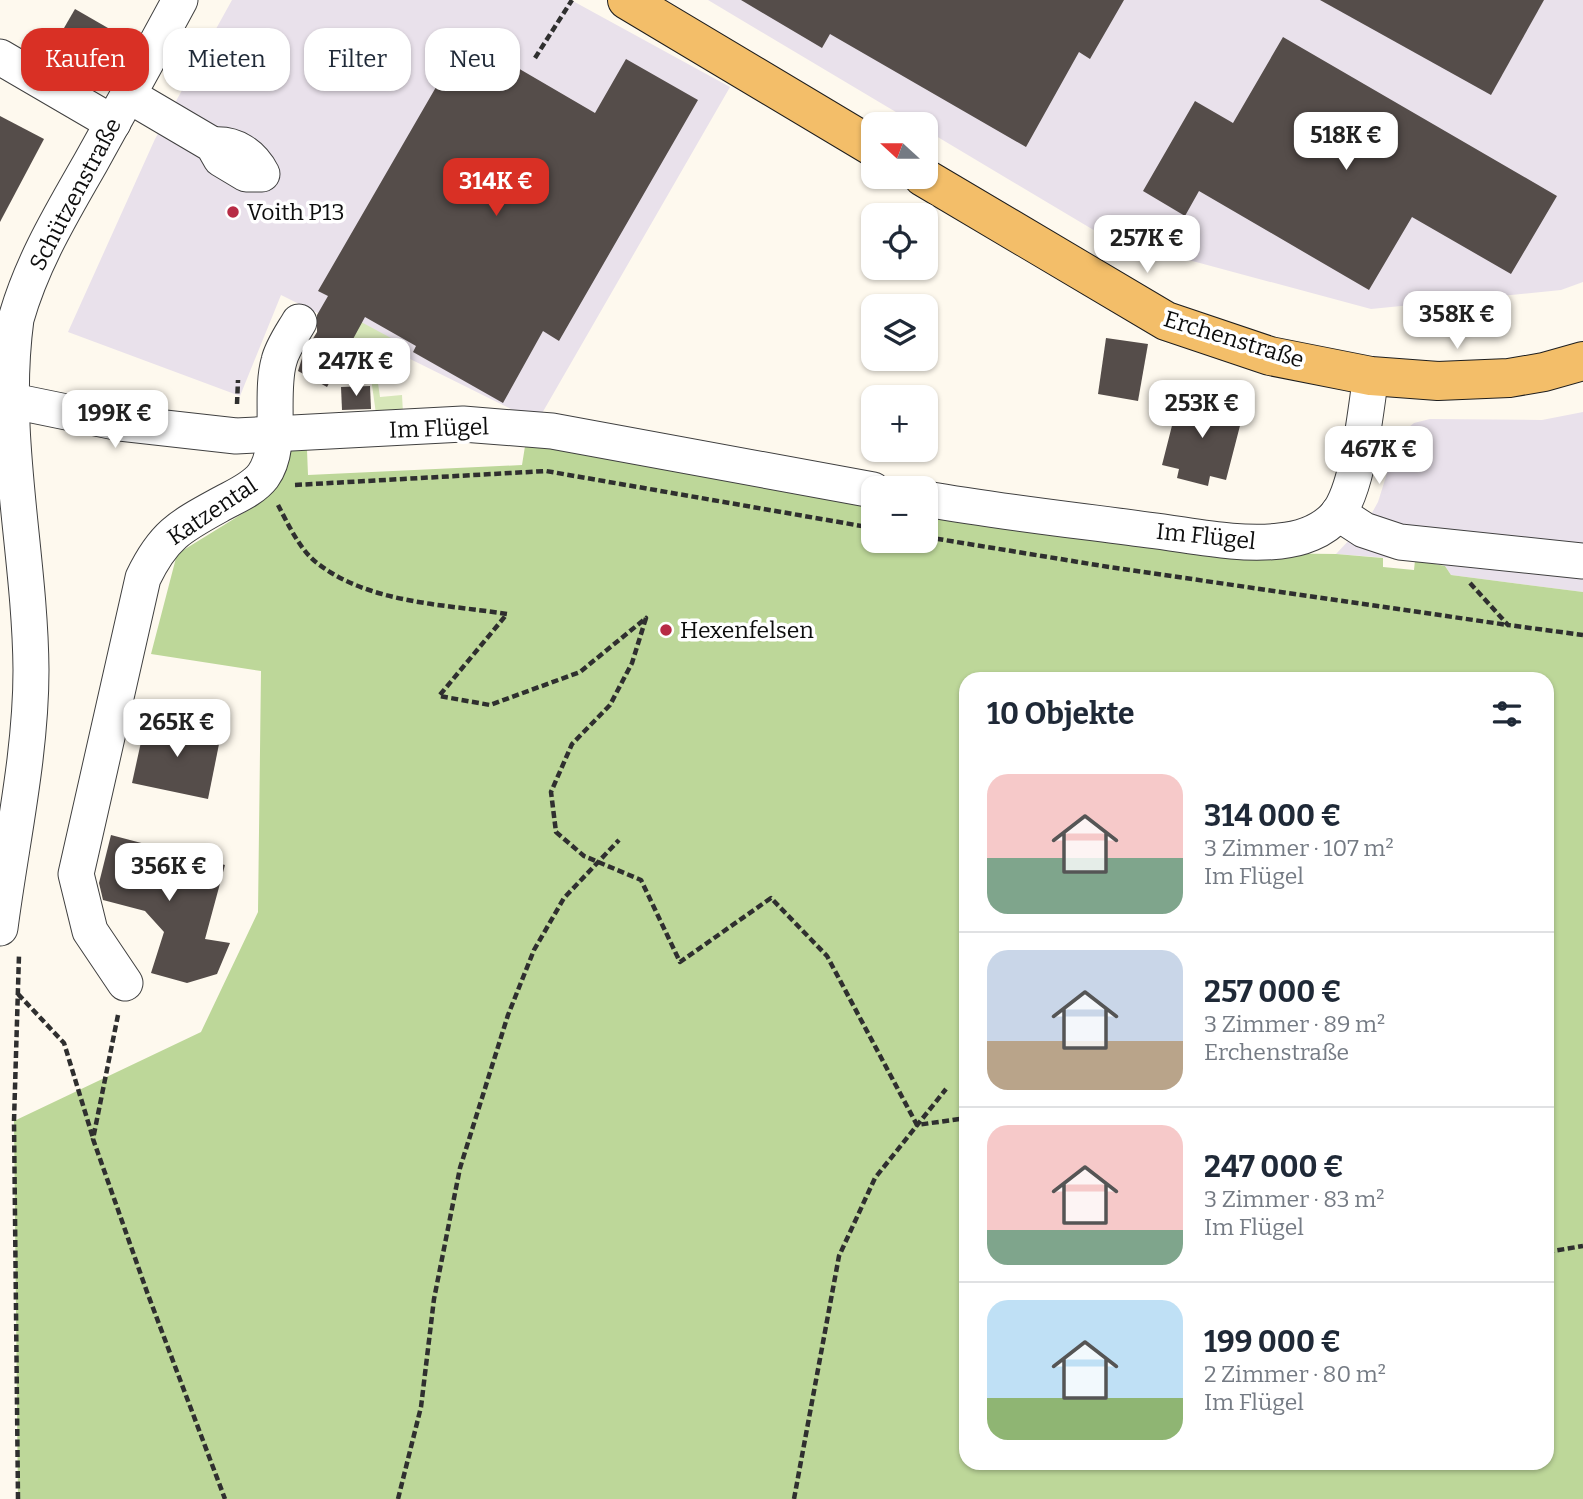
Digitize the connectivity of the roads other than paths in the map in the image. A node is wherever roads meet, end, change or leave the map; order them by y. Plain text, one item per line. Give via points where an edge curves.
1 (180, 0) edge
2 (628, 0) edge
3 (0, 57) edge
4 (120, 109) junction
5 (861, 140) edge
6 (213, 145) dead end
7 (938, 186) edge
8 (299, 323) dead end
9 (1583, 361) edge
10 (1371, 376) junction
11 (2, 384) edge
12 (274, 436) junction
13 (861, 488) edge
14 (938, 501) edge
15 (1338, 513) junction
16 (1583, 561) edge
17 (3, 879) edge
18 (10, 938) edge
19 (125, 983) road end

1 - 4 street, Schützenstraße
2 - 5 main road
3 - 4 street
4 - 6 street
4 - 11 street, Schützenstraße via 36,263 15,320
7 - 10 main road, Erchenstraße via 1166,321 1270,356
8 - 12 street, Katzental via 279,360
9 - 10 main road, Erchenstraße via 1544,372 1474,380
10 - 15 street via 1358,456
11 - 12 street, Im Flügel via 171,430
11 - 17 street via 8,480 31,669 27,739
12 - 13 street, Im Flügel via 463,424 552,431
12 - 19 street, Katzental via 263,477 180,528 156,550 143,579 76,874 90,931
14 - 15 street, Im Flügel via 1254,542 1301,537
15 - 16 street via 1382,538
17 - 18 street

